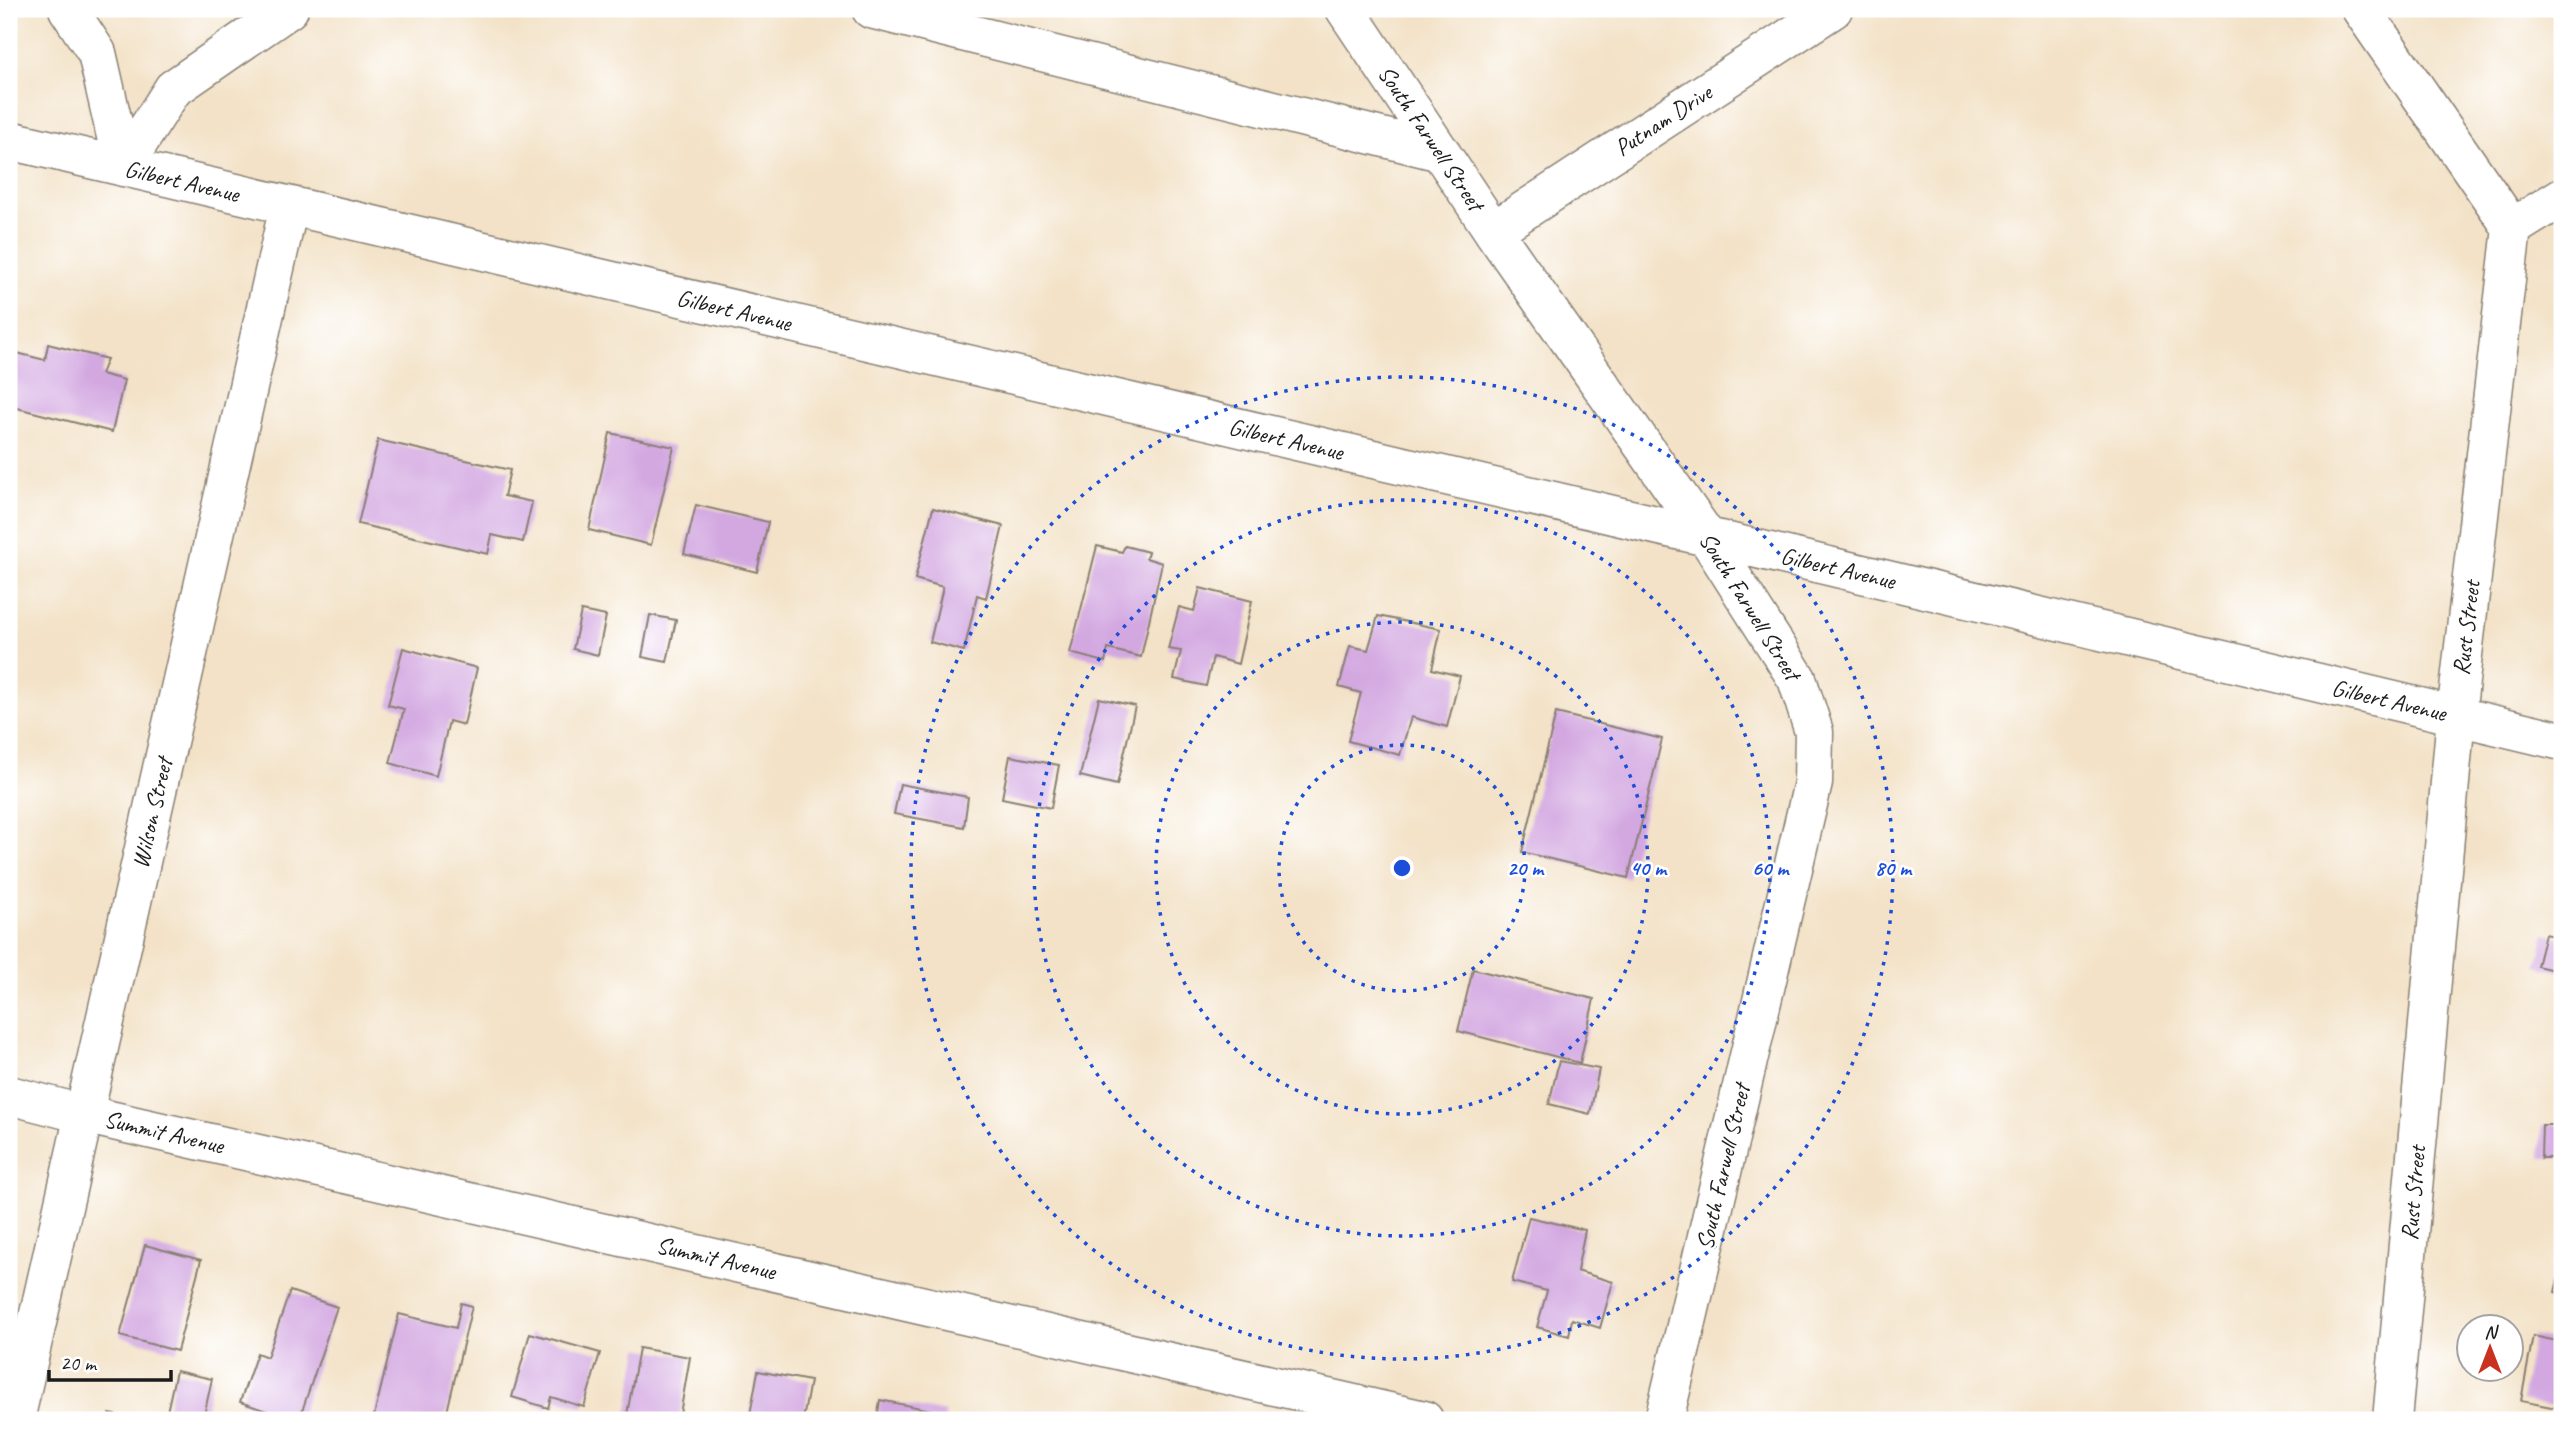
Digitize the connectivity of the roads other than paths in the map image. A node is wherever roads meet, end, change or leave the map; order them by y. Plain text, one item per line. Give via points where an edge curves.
1 (68, 9) edge
2 (289, 9) edge
3 (871, 9) edge
4 (1345, 9) edge
5 (1833, 9) edge
6 (2361, 9) edge
7 (9, 140) edge
8 (1441, 152) junction
9 (123, 167) junction
10 (2562, 197) edge
11 (289, 206) junction
12 (2512, 228) junction
13 (1493, 231) junction
14 (1707, 537) junction
15 (2456, 716) junction
16 (2562, 741) edge
17 (9, 1095) edge
18 (83, 1114) junction
19 (15, 1420) edge
20 (1424, 1420) edge
21 (1664, 1420) edge
22 (2392, 1420) edge

1 - 9 street via 97,53
2 - 9 street via 173,89
3 - 8 street
4 - 8 street, South Farwell Street
5 - 13 street, Putnam Drive
6 - 12 street
7 - 9 street, Gilbert Avenue
8 - 13 street, South Farwell Street
9 - 11 street, Gilbert Avenue
10 - 12 street
11 - 14 street, Gilbert Avenue
11 - 18 street, Wilson Street
12 - 15 street, Rust Street
13 - 14 street, South Farwell Street
14 - 15 street, Gilbert Avenue
14 - 21 street, South Farwell Street via 1797,678 1814,732 1813,783
15 - 16 street, Gilbert Avenue
15 - 22 street, Rust Street
17 - 18 street, Summit Avenue
18 - 19 street, Wilson Street
18 - 20 street, Summit Avenue

